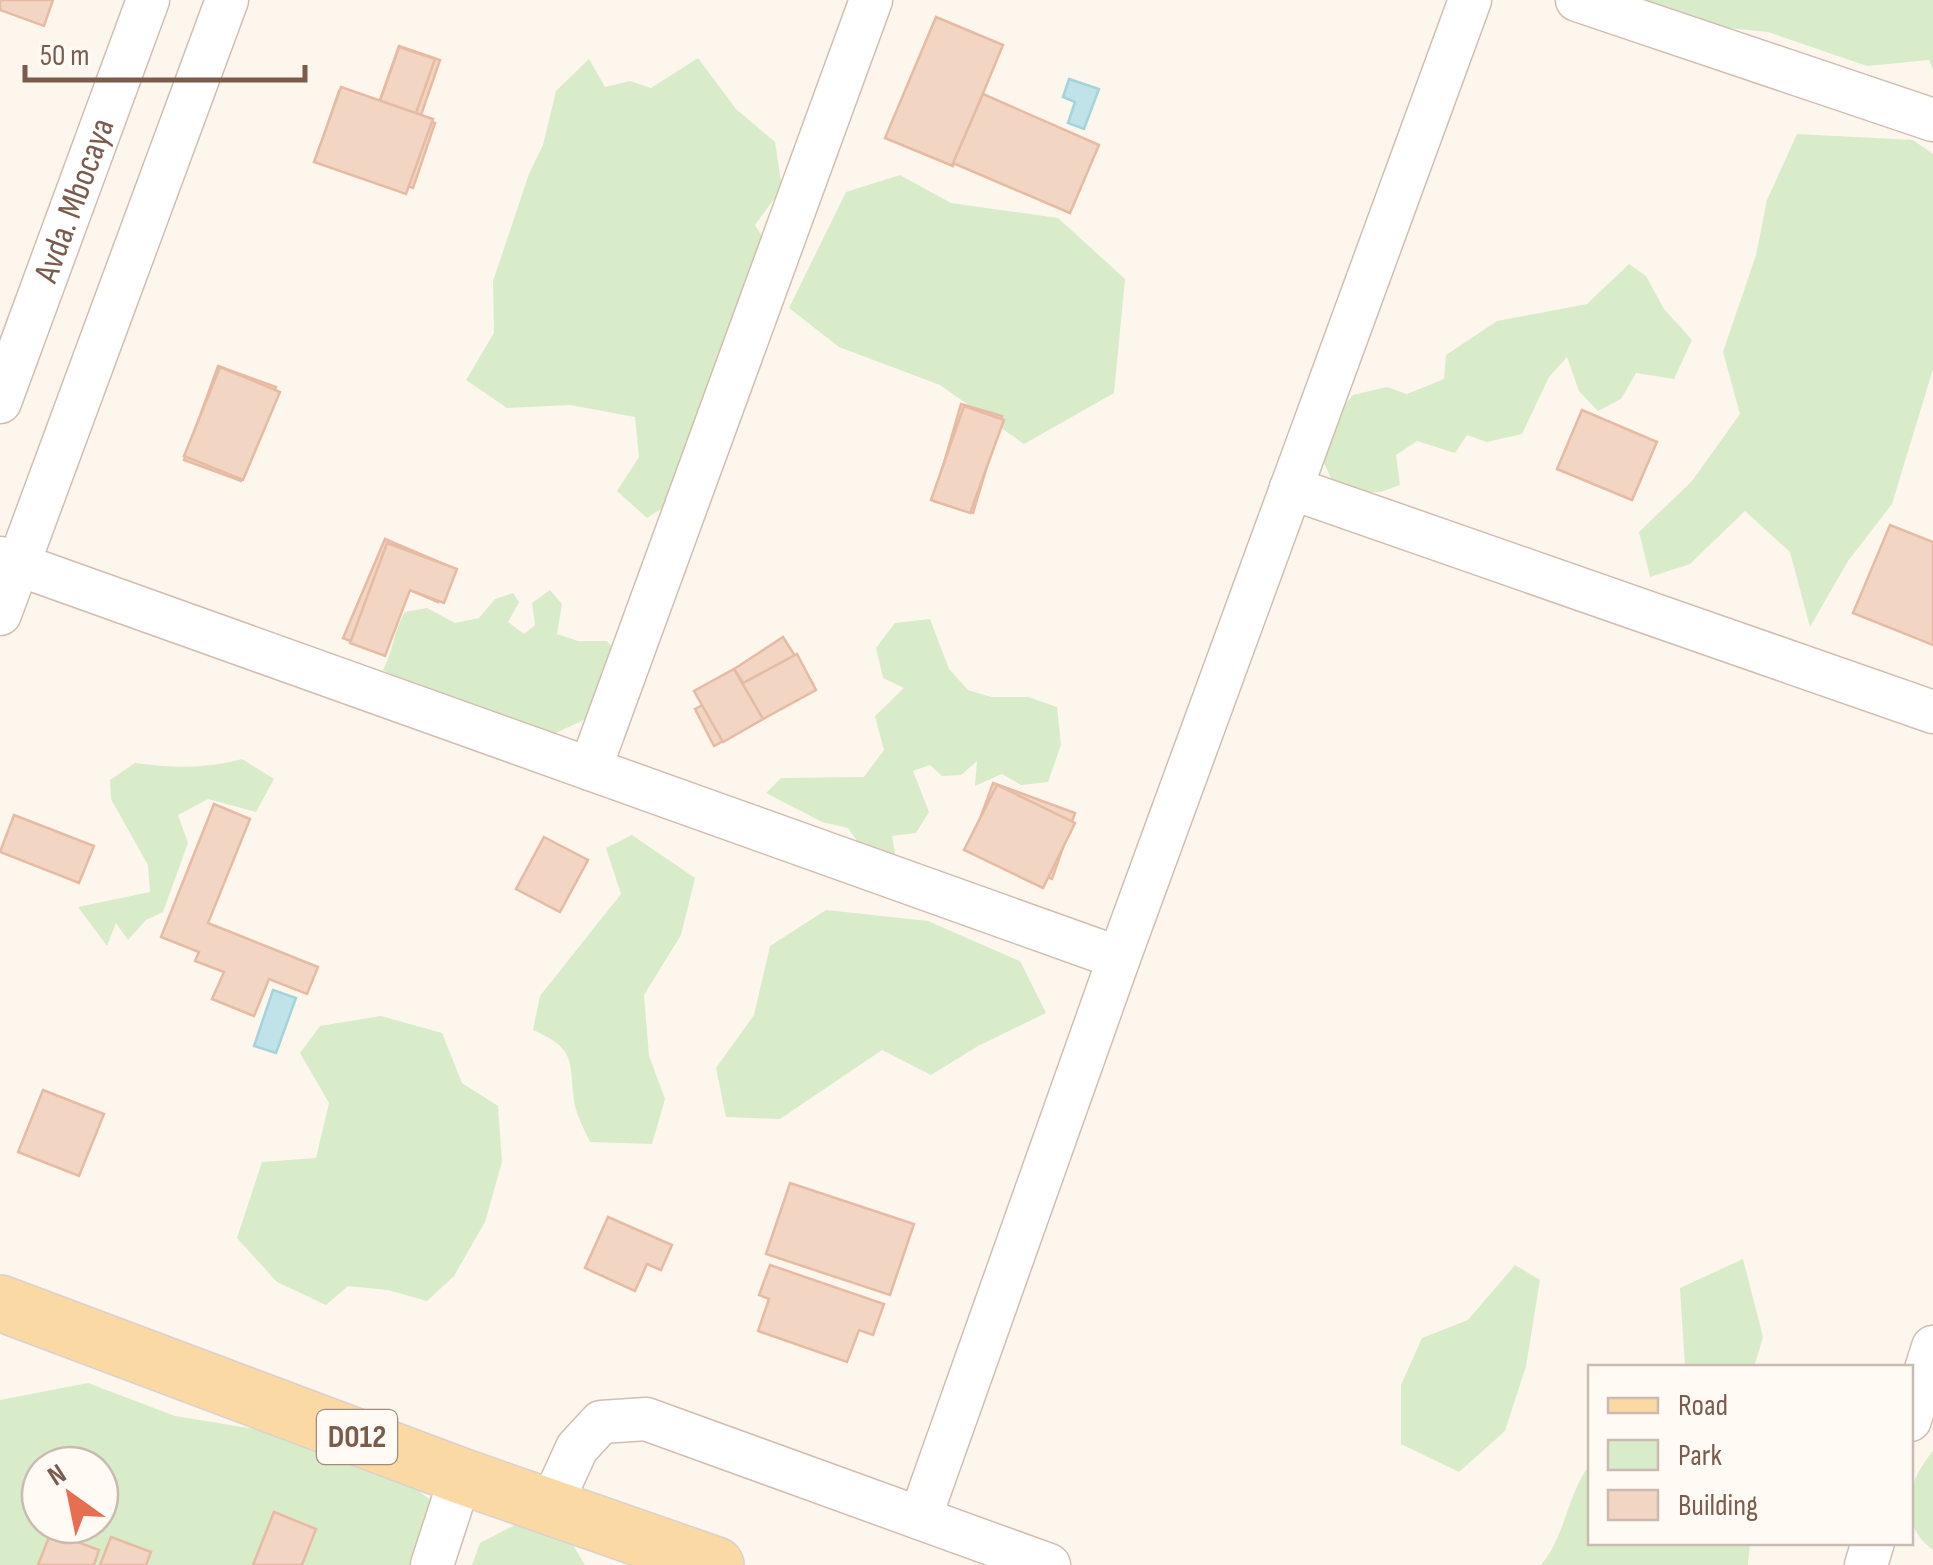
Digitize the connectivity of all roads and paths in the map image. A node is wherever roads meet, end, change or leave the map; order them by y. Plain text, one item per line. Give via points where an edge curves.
1 (148, 0) edge
2 (228, 0) edge
3 (871, 0) edge
4 (1470, 0) edge
5 (1577, 0) edge
6 (1933, 120) edge
7 (0, 402) edge
8 (1291, 488) junction
9 (9, 561) edge
10 (0, 614) edge
11 (1933, 712) edge
12 (590, 769) junction
13 (1119, 958) junction
14 (0, 1303) edge
15 (1933, 1347) edge
16 (1913, 1410) edge
17 (461, 1476) junction
18 (550, 1507) junction
19 (920, 1518) junction
20 (432, 1565) edge
21 (716, 1565) edge
22 (1049, 1565) edge

1 - 7 street, Avda. Mbocaya
2 - 9 street
3 - 12 street
4 - 8 street
5 - 6 street
8 - 11 street
8 - 13 street
9 - 10 street
9 - 12 street
12 - 13 street
13 - 19 street
14 - 17 main road, D012
15 - 16 street
17 - 18 main road, D012
17 - 20 street
18 - 19 street via 577,1448 602,1422 646,1419
18 - 21 main road, D012
19 - 22 street

